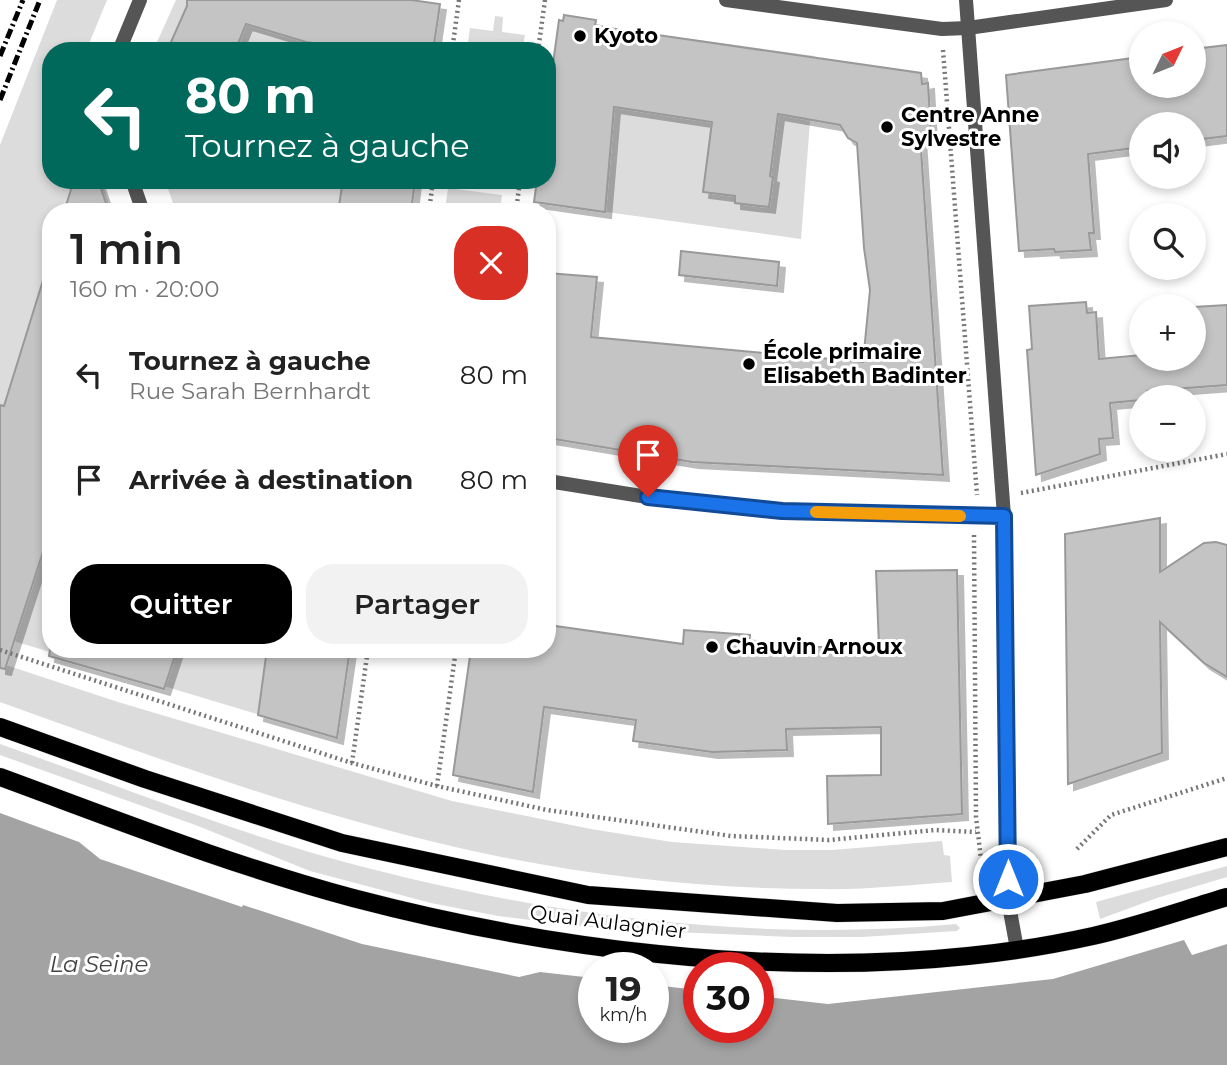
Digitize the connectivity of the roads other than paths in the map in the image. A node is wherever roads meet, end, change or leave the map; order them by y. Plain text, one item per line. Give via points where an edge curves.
1 (139, 0) edge
2 (726, 0) edge
3 (966, 0) edge
4 (1166, 0) edge
5 (968, 28) junction
6 (123, 42) edge
7 (556, 482) edge
8 (1004, 516) junction
9 (0, 727) edge
10 (0, 777) edge
11 (1227, 847) edge
12 (1227, 897) edge
13 (1008, 900) junction
14 (1017, 949) junction

1 - 6 street
2 - 5 street via 919,27
3 - 5 street
4 - 5 street
5 - 8 street
7 - 8 street via 672,501 782,511
8 - 13 street
9 - 13 main road, Quai Aulagnier via 342,843 588,895 837,913 943,911
10 - 14 main road, Quai Aulagnier via 286,878 488,929 671,954 813,963 967,956
11 - 13 main road, Quai Aulagnier
12 - 14 main road, Quai Aulagnier via 1094,936
13 - 14 street

